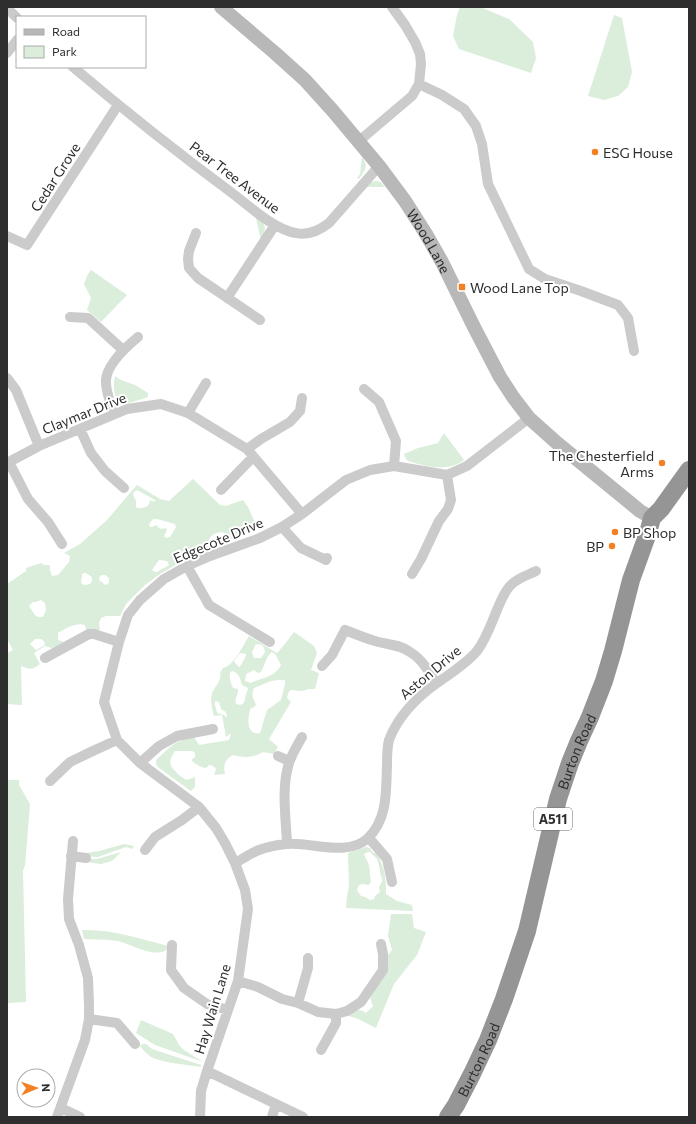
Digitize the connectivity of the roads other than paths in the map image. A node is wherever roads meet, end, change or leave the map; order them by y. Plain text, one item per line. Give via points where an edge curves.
1 (221, 7) edge
2 (392, 7) edge
3 (7, 8) edge
4 (16, 17) edge
5 (16, 41) edge
6 (7, 53) edge
7 (74, 68) edge
8 (419, 84) junction
9 (118, 105) junction
10 (359, 141) junction
11 (379, 166) junction
12 (275, 225) junction
13 (196, 233) dead end
14 (7, 236) edge
15 (227, 298) junction
16 (70, 317) dead end
17 (260, 320) dead end
18 (138, 337) dead end
19 (123, 350) junction
20 (634, 351) dead end
21 (7, 378) edge
22 (206, 383) dead end
23 (364, 389) dead end
24 (302, 398) dead end
25 (188, 413) junction
26 (114, 414) junction
27 (530, 418) junction
28 (80, 429) junction
29 (40, 446) junction
30 (250, 453) junction
31 (8, 463) edge
32 (394, 466) junction
33 (689, 470) edge
34 (447, 475) junction
35 (124, 488) dead end
36 (220, 490) dead end
37 (302, 514) junction
38 (652, 518) junction
39 (282, 527) junction
40 (62, 544) dead end
41 (327, 558) dead end
42 (187, 566) junction
43 (536, 571) dead end
44 (412, 574) dead end
45 (119, 642) junction
46 (270, 642) dead end
47 (45, 658) dead end
48 (322, 666) dead end
49 (436, 683) junction
50 (213, 729) dead end
51 (302, 737) dead end
52 (117, 740) junction
53 (278, 756) dead end
54 (290, 761) junction
55 (140, 763) junction
56 (50, 781) dead end
57 (199, 806) junction
58 (369, 838) junction
59 (73, 841) dead end
60 (286, 844) junction
61 (146, 850) dead end
62 (71, 856) junction
63 (86, 858) dead end
64 (235, 863) junction
65 (392, 882) dead end
66 (381, 944) dead end
67 (172, 945) dead end
68 (308, 958) dead end
69 (238, 981) junction
70 (298, 1003) junction
71 (228, 1010) junction
72 (336, 1014) junction
73 (89, 1019) junction
74 (135, 1044) dead end
75 (321, 1050) dead end
76 (207, 1071) junction
77 (276, 1104) junction
78 (59, 1112) edge
79 (80, 1117) edge
80 (200, 1117) edge
81 (272, 1117) edge
82 (303, 1117) edge
83 (448, 1117) edge

1 - 10 street, Wood Lane via 305,80
2 - 8 street via 420,54
3 - 4 street
5 - 6 street
7 - 9 street, Pear Tree Avenue
8 - 10 street via 412,96
8 - 20 street via 464,109 476,126 482,144 488,184 529,269 545,279 618,305 628,318
9 - 12 street, Pear Tree Avenue
9 - 14 street, Cedar Grove via 27,246
10 - 11 street, Wood Lane
11 - 12 street, Pear Tree Avenue via 320,230 296,234
11 - 27 street, Wood Lane via 426,234 500,377
12 - 15 street
13 - 15 street via 189,251 189,268 198,278
15 - 17 street
16 - 19 street via 88,318
18 - 19 street
19 - 26 street via 108,370 106,380
21 - 29 street via 16,390
22 - 25 street
23 - 32 street via 379,402 396,441
24 - 30 street via 300,411 290,422 261,439
25 - 26 street, Claymar Drive via 161,404 127,409
25 - 30 street, Claymar Drive
26 - 28 street, Claymar Drive
27 - 34 street via 467,466
27 - 38 street, Wood Lane via 557,444
28 - 29 street, Claymar Drive
28 - 35 street via 91,453
29 - 31 street, Claymar Drive
30 - 36 street
30 - 37 street, Claymar Drive
31 - 40 street via 28,499 48,522
32 - 34 street, Edgecote Drive
32 - 37 street, Edgecote Drive via 370,470 346,480
33 - 38 highway, A511
34 - 44 street via 451,500 448,509 439,521
37 - 39 street, Edgecote Drive
38 - 83 highway, Burton Road / A511 via 631,580 604,681 558,799 527,931 504,999 472,1074
39 - 41 street via 301,548 326,560
39 - 42 street, Edgecote Drive
42 - 45 street, Edgecote Drive via 164,579 140,600 128,615
42 - 46 street via 209,605
43 - 49 street, Aston Drive via 512,584 470,659
45 - 47 street via 89,634
45 - 52 street, Edgecote Drive via 104,702
48 - 49 street via 332,656 345,630 411,652
49 - 58 street, Aston Drive via 408,707 389,741 383,814 376,830
50 - 55 street via 177,736
51 - 54 street
52 - 55 street, Edgecote Drive
52 - 56 street via 70,762
53 - 54 street
54 - 60 street via 284,789
55 - 57 street, Edgecote Drive
57 - 61 street via 156,837
57 - 64 street, Edgecote Drive via 216,828
58 - 60 street via 356,846 334,848
58 - 65 street via 387,859
59 - 62 street
60 - 64 street via 259,850
62 - 63 street
62 - 73 street via 69,919 88,978
64 - 69 street, Hay Wain Lane via 245,890 248,909
66 - 72 street via 383,970 361,1002 347,1011
67 - 71 street via 171,970 184,988 207,1004
68 - 70 street via 308,968
69 - 70 street
69 - 71 street, Hay Wain Lane
70 - 72 street via 318,1012
71 - 76 street, Hay Wain Lane
72 - 75 street via 336,1023
73 - 74 street via 117,1023
73 - 78 street via 85,1040
76 - 77 street
76 - 80 street, Hay Wain Lane via 201,1091
77 - 81 street
77 - 82 street
78 - 79 street

